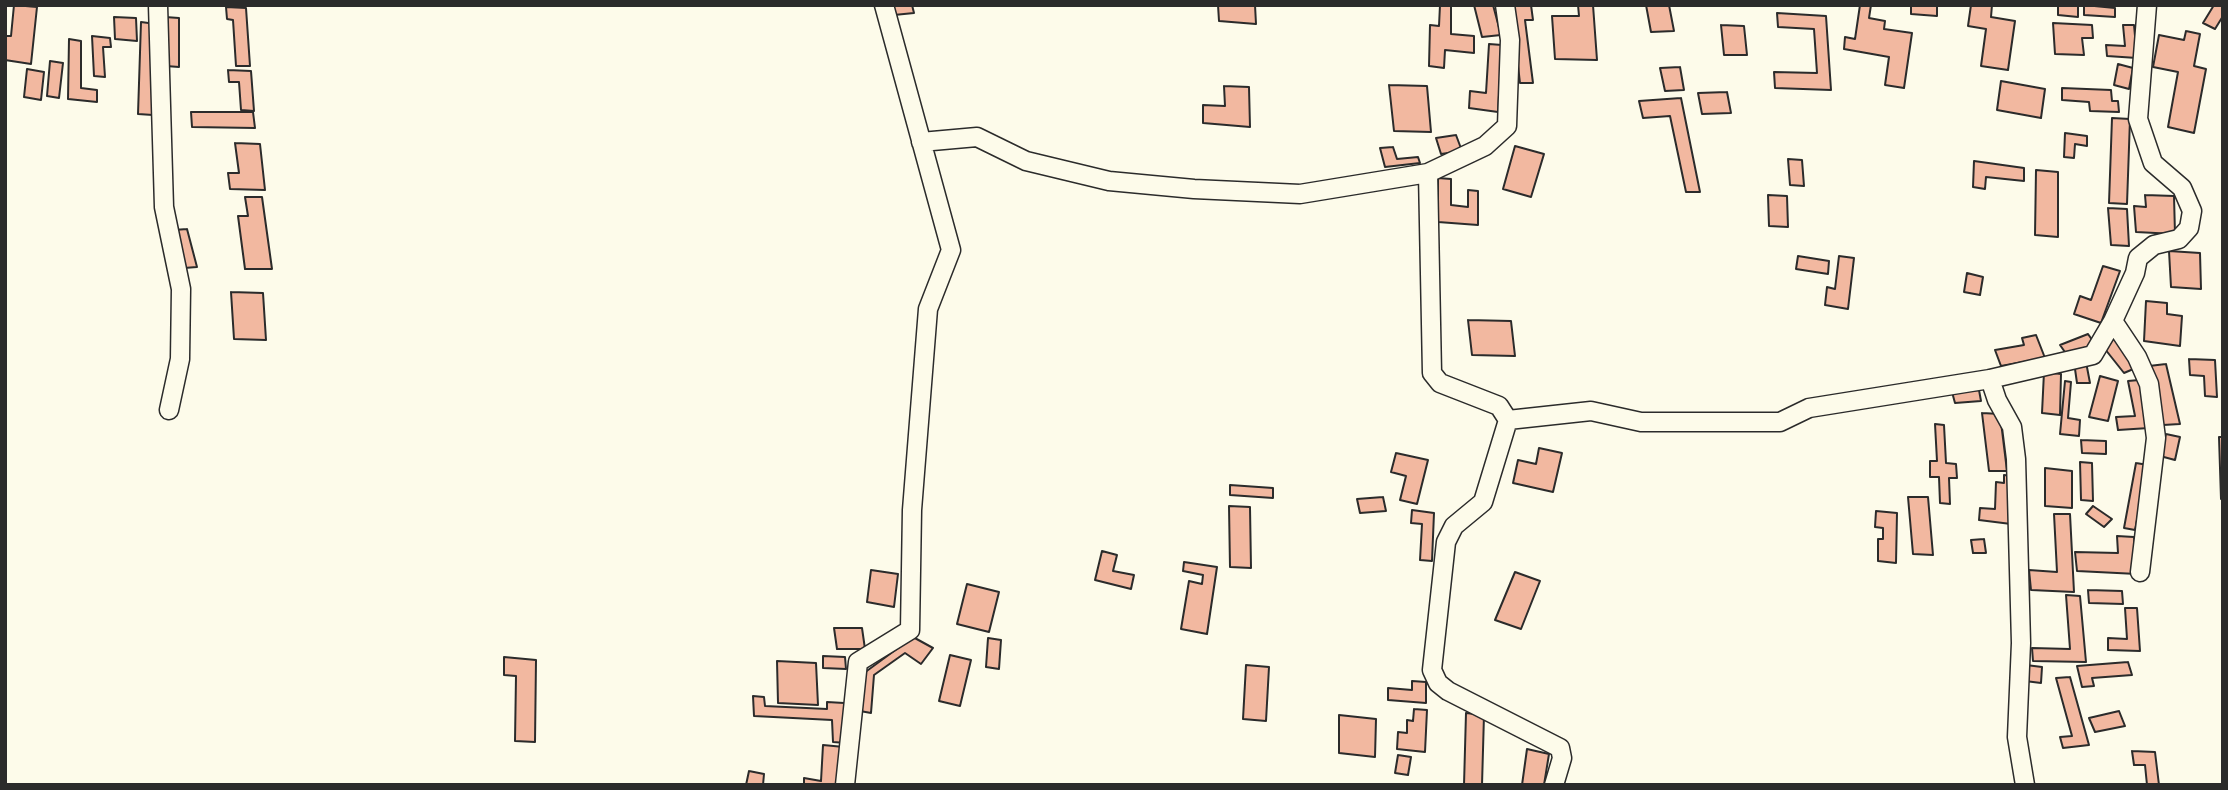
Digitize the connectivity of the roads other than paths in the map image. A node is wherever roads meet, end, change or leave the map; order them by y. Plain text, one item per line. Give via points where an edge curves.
1 (158, 5) edge
2 (884, 5) edge
3 (1505, 5) edge
4 (2147, 5) edge
5 (921, 142) junction
6 (1428, 173) junction
7 (2113, 321) junction
8 (1990, 379) junction
9 (169, 410) dead end
10 (1508, 420) junction
11 (2140, 572) dead end
12 (845, 785) edge
13 (1554, 785) edge
14 (2025, 785) edge

1 - 9 street via 164,207 181,289 180,359
2 - 5 street
3 - 6 street via 1510,40 1507,125 1485,146
4 - 7 street via 2138,119 2153,163 2182,188 2192,211 2189,228 2179,239 2154,245 2138,258
5 - 6 street via 977,137 1026,161 1109,181 1194,190 1300,194
5 - 12 street via 951,250 928,309 912,510 910,630 858,662
6 - 10 street via 1432,373 1440,383 1499,406
7 - 8 street via 2093,355
7 - 11 street via 2150,384 2156,438
8 - 10 street via 1809,408 1780,422 1641,422 1591,411
8 - 14 street via 2012,427 2016,459 2021,643 2017,737
10 - 13 street via 1483,502 1454,526 1446,542 1432,670 1448,691 1560,748 1562,758

